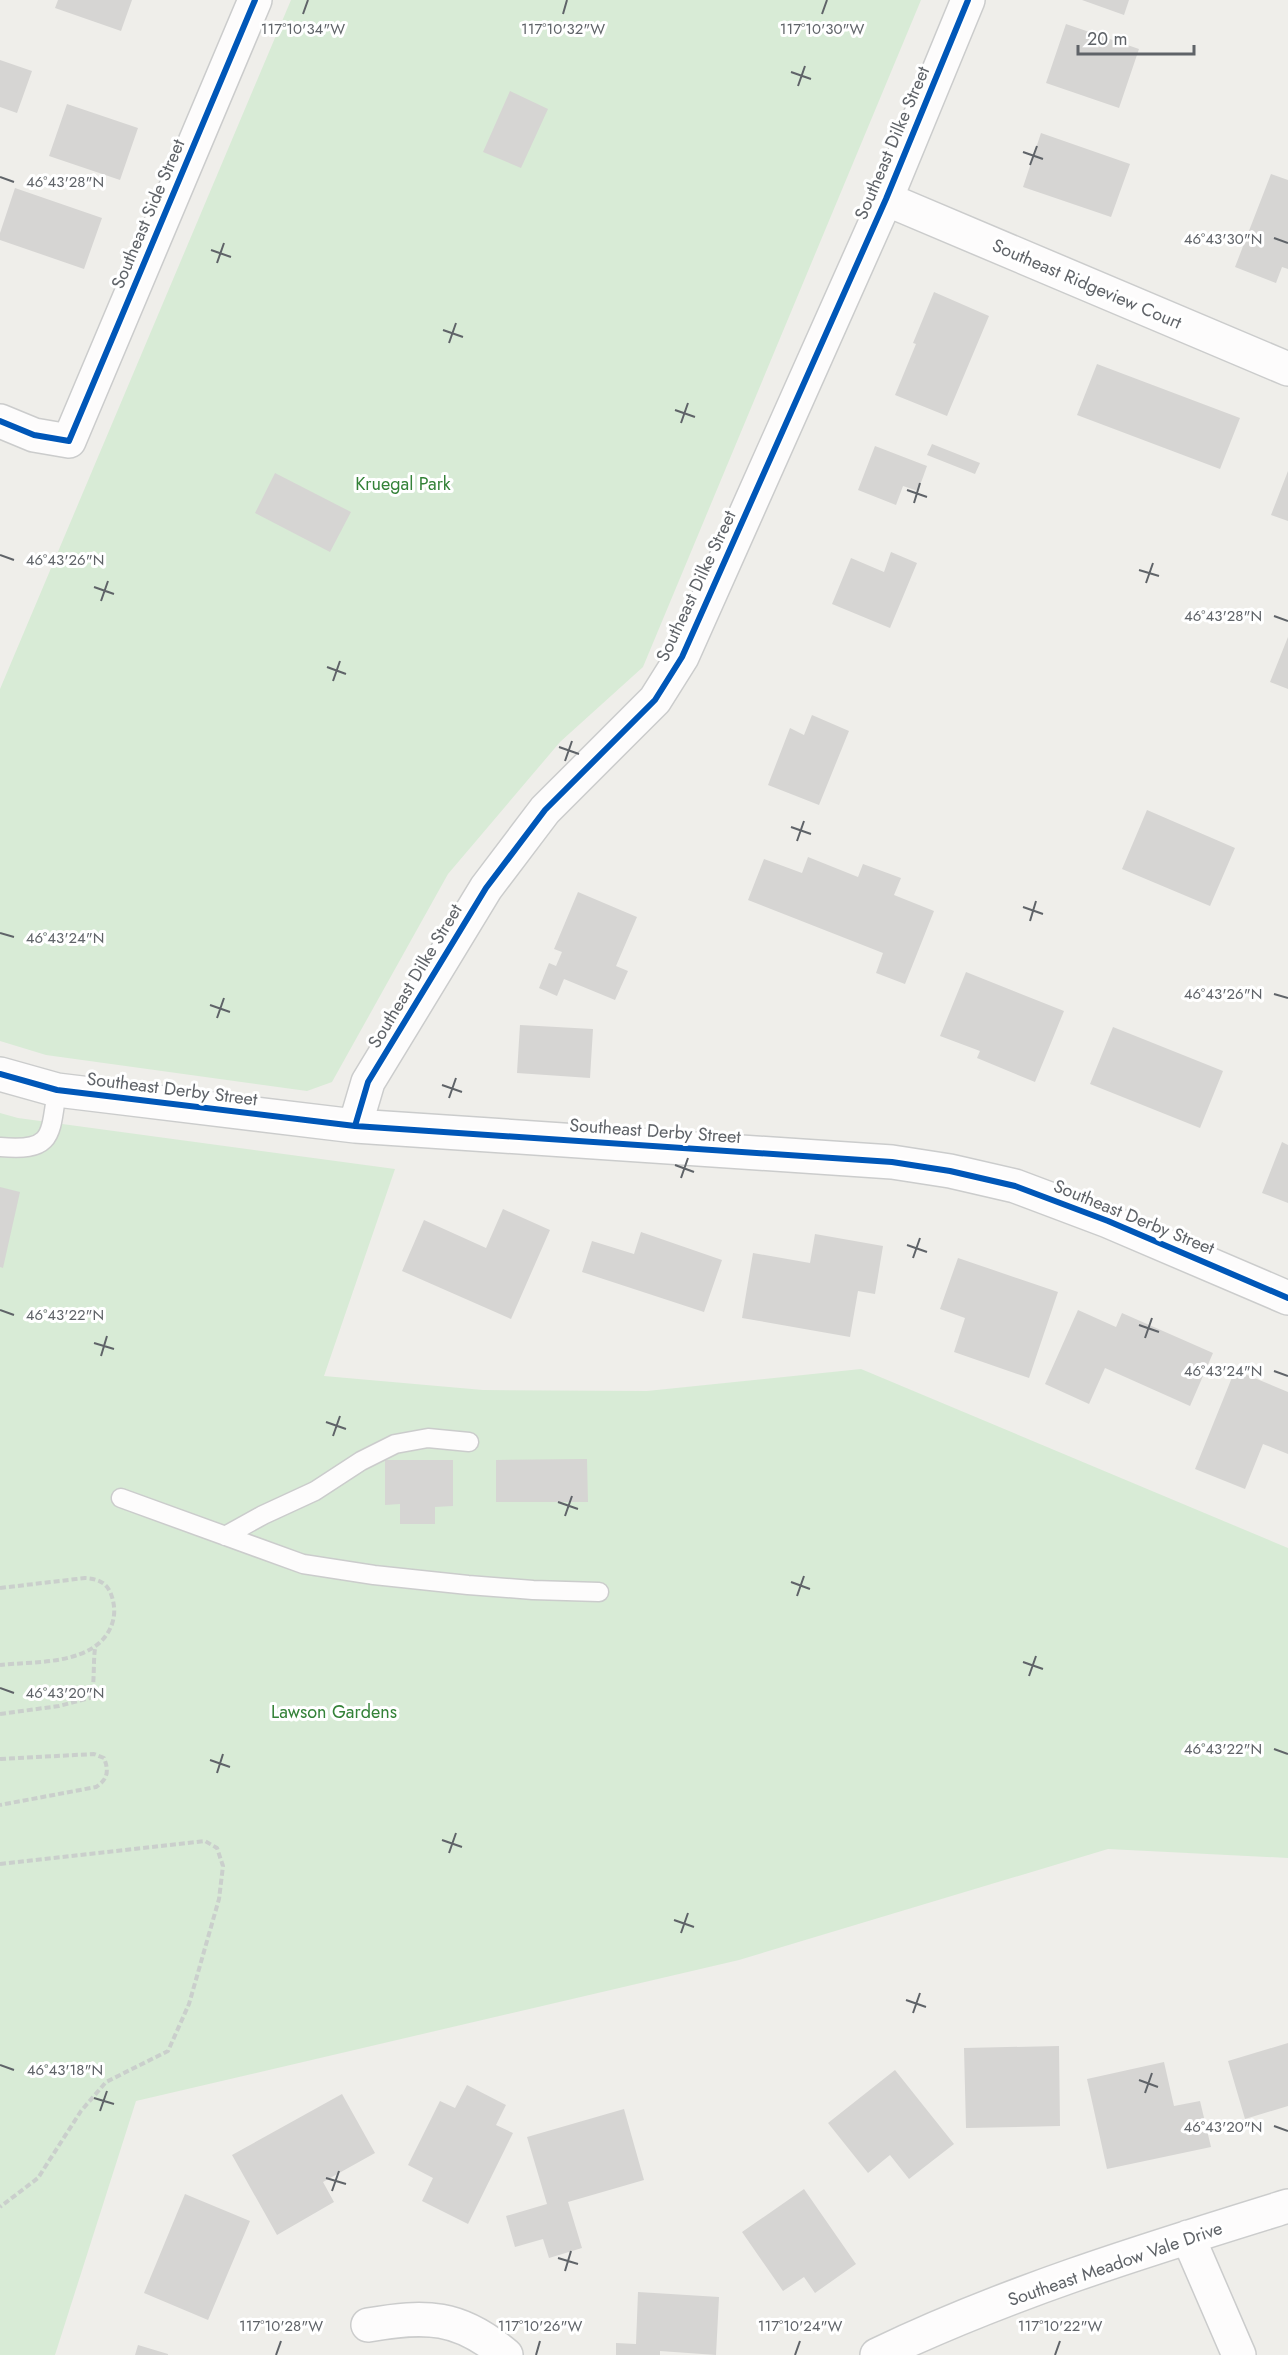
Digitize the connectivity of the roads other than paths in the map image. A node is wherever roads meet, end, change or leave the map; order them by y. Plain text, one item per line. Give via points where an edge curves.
1 (255, 0) edge
2 (968, 0) edge
3 (886, 199) junction
4 (1288, 369) edge
5 (0, 421) edge
6 (0, 1074) edge
7 (57, 1090) junction
8 (355, 1126) junction
9 (0, 1147) edge
10 (1288, 1298) edge
11 (469, 1442) dead end
12 (121, 1498) dead end
13 (225, 1536) junction
14 (599, 1592) dead end
15 (1288, 2206) edge
16 (1188, 2237) junction
17 (368, 2325) dead end
18 (506, 2355) edge
19 (877, 2355) edge
20 (1239, 2355) edge

1 - 5 street, Southeast Side Street via 69,441 34,435
2 - 3 street, Southeast Dilke Street
3 - 4 street, Southeast Ridgeview Court
3 - 8 street, Southeast Dilke Street via 682,657 655,700 545,810 486,888 368,1082
6 - 7 street, Southeast Derby Street
7 - 8 street, Southeast Derby Street
7 - 9 lane via 47,1138 26,1147
8 - 10 street, Southeast Derby Street via 892,1162 950,1171 1015,1186
11 - 13 lane via 428,1438 395,1444 315,1491
12 - 13 lane
13 - 14 lane via 303,1564 374,1575
15 - 16 street, Southeast Meadow Vale Drive
16 - 19 street, Southeast Meadow Vale Drive via 1022,2294
16 - 20 street
17 - 18 street via 409,2318 446,2321 489,2340

